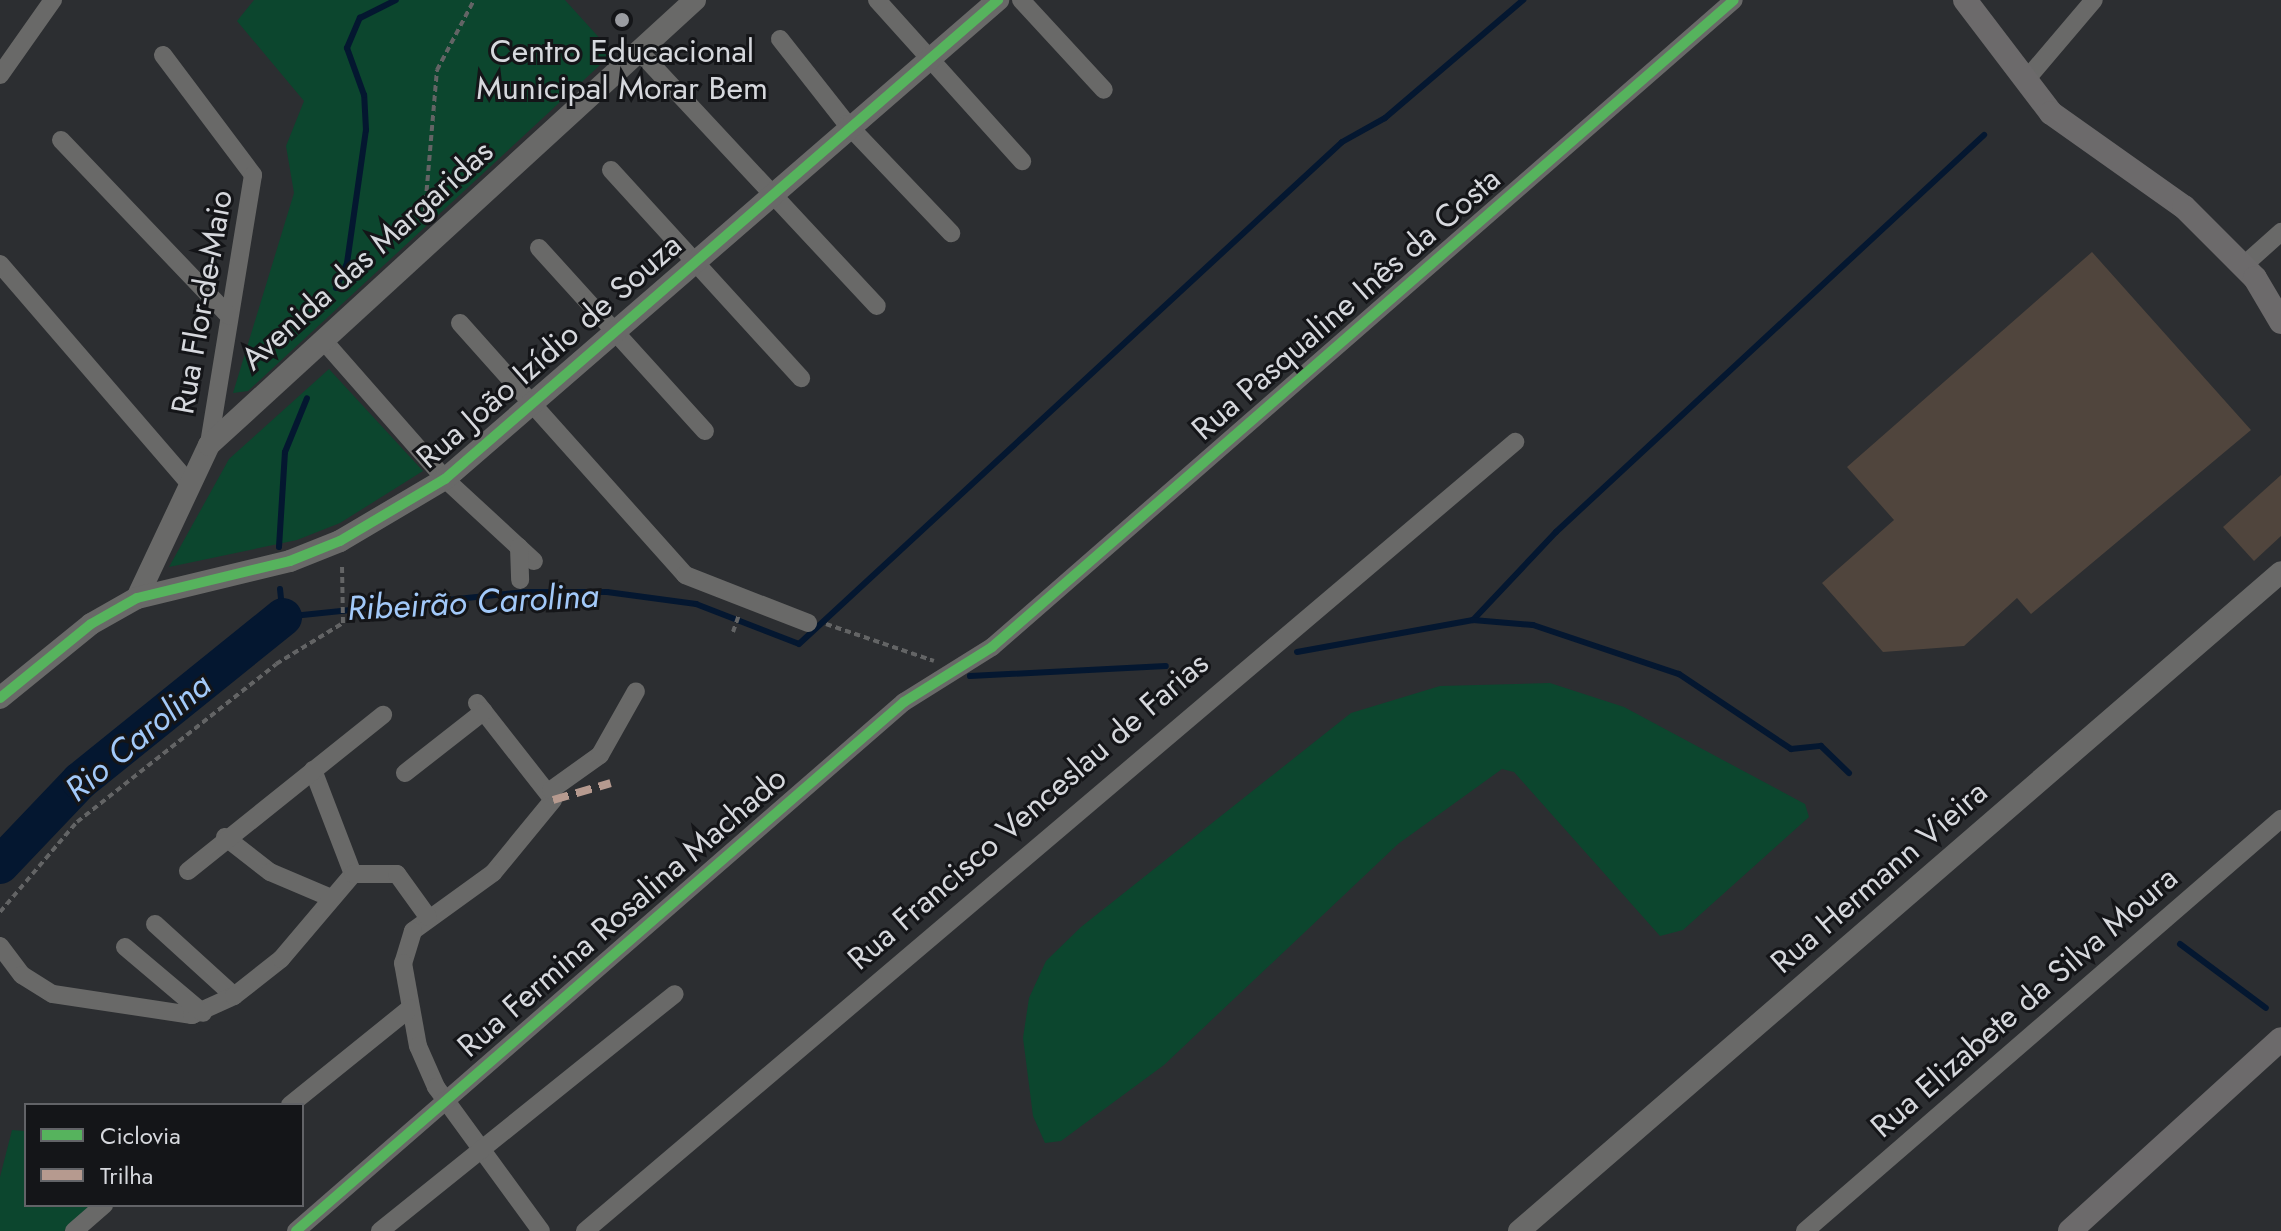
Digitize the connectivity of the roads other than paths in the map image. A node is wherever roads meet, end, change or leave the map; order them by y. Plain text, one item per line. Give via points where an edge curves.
1 (53, 0) edge
2 (695, 0) edge
3 (877, 0) edge
4 (998, 0) edge
5 (1021, 0) edge
6 (1734, 0) edge
7 (1965, 0) edge
8 (2094, 0) edge
9 (780, 39) dead end
10 (638, 50) junction
11 (163, 55) dead end
12 (930, 55) junction
13 (0, 75) edge
14 (2025, 81) junction
15 (1104, 90) dead end
16 (847, 124) junction
17 (61, 140) dead end
18 (1022, 161) dead end
19 (611, 170) dead end
20 (773, 195) junction
21 (2281, 232) edge
22 (951, 233) dead end
23 (539, 248) dead end
24 (693, 261) junction
25 (0, 264) edge
26 (2244, 265) junction
27 (877, 306) dead end
28 (229, 316) junction
29 (2281, 322) edge
30 (460, 323) dead end
31 (618, 333) junction
32 (323, 340) junction
33 (801, 378) dead end
34 (534, 406) junction
35 (705, 431) dead end
36 (1515, 442) dead end
37 (209, 445) junction
38 (445, 479) junction
39 (190, 484) junction
40 (519, 547) junction
41 (534, 561) dead end
42 (2281, 572) edge
43 (520, 580) dead end
44 (137, 598) junction
45 (808, 623) dead end
46 (992, 647) joint
47 (636, 691) dead end
48 (0, 698) edge
49 (383, 715) dead end
50 (313, 770) junction
51 (405, 773) dead end
52 (551, 790) junction
53 (2281, 819) edge
54 (225, 837) junction
55 (188, 871) dead end
56 (353, 874) junction
57 (329, 897) junction
58 (428, 917) junction
59 (155, 924) dead end
60 (125, 947) dead end
61 (2, 952) edge
62 (675, 994) dead end
63 (234, 996) junction
64 (410, 1008) junction
65 (203, 1013) junction
66 (2281, 1039) edge
67 (445, 1100) junction
68 (292, 1103) edge
69 (478, 1149) junction
70 (102, 1207) edge
71 (74, 1231) edge
72 (296, 1231) edge
73 (380, 1231) edge
74 (541, 1231) edge
75 (585, 1231) edge
76 (1519, 1231) edge
77 (1805, 1231) edge
78 (2070, 1231) edge

1 - 13 street
2 - 10 street, Avenida das Margaridas
3 - 12 street
4 - 12 street, Rua João Izídio de Souza
5 - 15 street
6 - 46 street, Rua Pasqualine Inês da Costa
7 - 14 main road
8 - 14 street
9 - 16 street
10 - 20 street
10 - 32 street, Avenida das Margaridas
11 - 28 street, Rua Flor-de-Maio via 253,175
12 - 16 street, Rua João Izídio de Souza
12 - 18 street
14 - 26 main road via 2051,113 2167,192
16 - 20 street, Rua João Izídio de Souza
16 - 22 street
17 - 28 street
19 - 24 street
20 - 24 street, Rua João Izídio de Souza
20 - 27 street
21 - 26 street
23 - 31 street
24 - 31 street, Rua João Izídio de Souza
24 - 33 street
25 - 39 street
26 - 29 main road
28 - 37 street, Rua Flor-de-Maio
30 - 34 street
31 - 34 street, Rua João Izídio de Souza
31 - 35 street
32 - 37 street, Avenida das Margaridas
32 - 38 street
34 - 38 street, Rua João Izídio de Souza
34 - 45 street via 685,575
36 - 75 street, Rua Francisco Venceslau de Farias
37 - 39 street, Avenida das Margaridas
38 - 40 street
38 - 44 street, Rua João Izídio de Souza via 340,541 290,561
39 - 44 street, Avenida das Margaridas
40 - 41 street
40 - 43 street
42 - 76 street, Rua Hermann Vieira
44 - 48 street, Rua João Izídio de Souza via 91,624
46 - 67 street, Rua Fermina Rosalina Machado via 952,667
47 - 52 street via 600,755
49 - 50 street
50 - 54 street
50 - 56 street
51 - 52 street via 481,707
52 - 58 street via 548,809 493,873
53 - 77 street, Rua Elizabete da Silva Moura
54 - 55 street
54 - 57 street via 270,872
56 - 57 street
56 - 58 street via 397,874
57 - 63 street via 292,948
58 - 64 street via 403,952
59 - 63 street
60 - 65 street
61 - 65 street via 22,975 53,994 162,1014
62 - 69 street
63 - 65 street
64 - 67 street via 418,1046
64 - 68 street
66 - 78 main road
67 - 69 street
67 - 72 street, Rua Fermina Rosalina Machado
69 - 73 street
69 - 74 street
70 - 71 street

